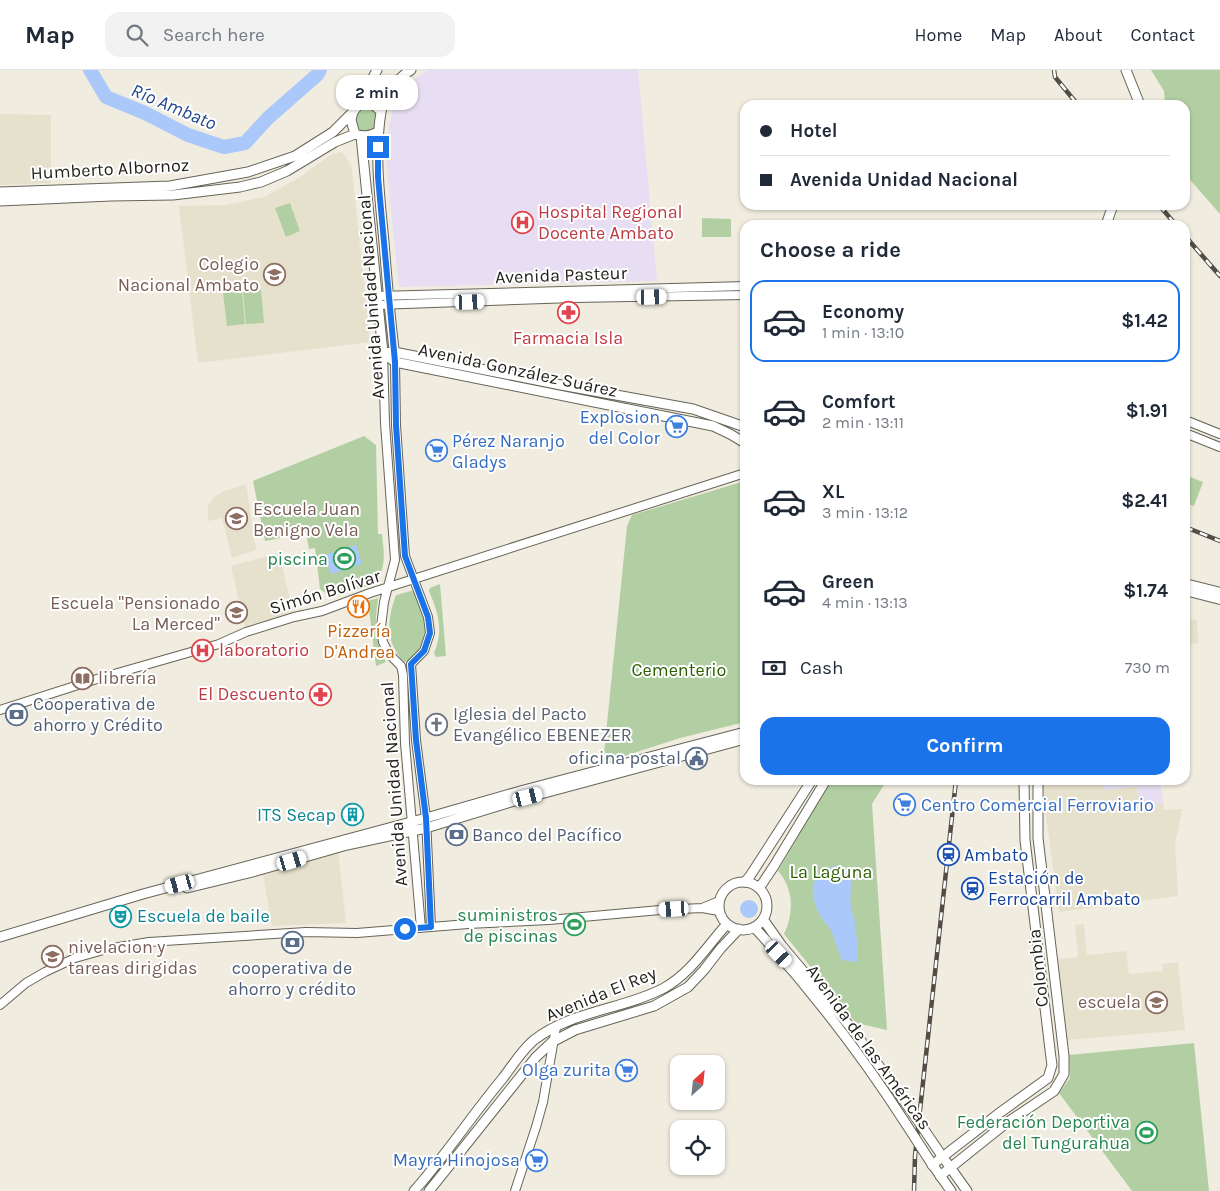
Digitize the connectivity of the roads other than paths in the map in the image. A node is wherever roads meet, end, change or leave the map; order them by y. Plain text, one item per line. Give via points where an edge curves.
1 (377, 70) edge
2 (411, 70) edge
3 (1126, 70) edge
4 (1138, 100) edge
5 (356, 108) junction
6 (381, 111) junction
7 (378, 132) junction
8 (358, 135) junction
9 (0, 192) edge
10 (0, 201) edge
11 (740, 286) edge
12 (740, 295) edge
13 (377, 300) junction
14 (389, 300) junction
15 (383, 354) junction
16 (395, 357) junction
17 (1190, 422) edge
18 (740, 425) edge
19 (1190, 434) edge
20 (1220, 434) edge
21 (740, 440) edge
22 (1220, 447) edge
23 (740, 475) edge
24 (413, 580) junction
25 (1190, 584) edge
26 (387, 589) junction
27 (1190, 592) edge
28 (1220, 592) edge
29 (1220, 600) edge
30 (0, 710) edge
31 (740, 733) edge
32 (740, 741) edge
33 (809, 785) edge
34 (823, 785) edge
35 (1024, 785) edge
36 (1038, 785) edge
37 (426, 823) junction
38 (413, 826) junction
39 (745, 882) junction
40 (758, 887) junction
41 (719, 901) junction
42 (702, 908) junction
43 (719, 912) junction
44 (763, 919) junction
45 (727, 924) junction
46 (431, 927) junction
47 (754, 927) junction
48 (421, 928) junction
49 (739, 929) junction
50 (0, 937) edge
51 (0, 941) edge
52 (0, 1005) edge
53 (556, 1027) junction
54 (554, 1041) junction
55 (941, 1155) junction
56 (931, 1163) junction
57 (949, 1168) junction
58 (940, 1176) junction
59 (414, 1191) edge
60 (429, 1191) edge
61 (515, 1191) edge
62 (951, 1191) edge
63 (967, 1191) edge

1 - 5 main road, Humberto Albornoz
2 - 6 main road via 395,82
3 - 4 main road
5 - 6 main road via 371,103
5 - 8 main road via 351,120
5 - 9 main road, Humberto Albornoz via 333,132 295,156 248,172 170,186
6 - 7 main road
7 - 8 main road
7 - 14 main road, Avenida Unidad Nacional via 378,177
8 - 10 main road, Humberto Albornoz via 335,142 288,171 240,187 173,195
8 - 13 main road, Avenida Unidad Nacional
11 - 14 street, Avenida Pasteur
12 - 14 street, Avenida Pasteur
13 - 14 street, Avenida Pasteur
13 - 15 main road, Avenida Unidad Nacional
14 - 16 main road, Avenida Unidad Nacional
15 - 16 main road, Avenida González Suárez
15 - 26 street, Avenida Unidad Nacional via 394,560
16 - 18 main road, Avenida González Suárez via 693,409
16 - 21 main road, Avenida González Suárez via 562,396 712,426
16 - 24 street, Avenida Unidad Nacional via 405,556
17 - 20 street
19 - 22 street
23 - 24 street, Simón Bolívar
24 - 26 street, Simón Bolívar
24 - 37 street, Avenida Unidad Nacional via 428,617 430,633 424,651 411,664
25 - 28 street
26 - 30 street, Simón Bolívar
26 - 38 street, Avenida Unidad Nacional via 381,627 389,654 401,666
27 - 29 street
31 - 37 main road via 524,790
32 - 37 main road
33 - 39 main road
34 - 40 main road
35 - 55 main road, Colombia via 1025,840 1052,1065 1046,1079
36 - 57 main road, Colombia via 1038,838 1064,1074 1054,1090
37 - 38 main road
37 - 46 street, Avenida Unidad Nacional
38 - 48 street, Avenida Unidad Nacional
38 - 50 main road via 142,894
38 - 51 main road
39 - 40 main road
39 - 41 main road via 727,887
40 - 44 main road via 766,898
41 - 42 street
41 - 43 main road
42 - 43 street
42 - 46 street
43 - 45 main road
44 - 47 main road
44 - 55 main road, Avenida de las Américas, bridge via 853,1030
45 - 49 main road
45 - 53 main road, Avenida El Rey via 695,963 663,988
46 - 48 street
47 - 49 main road
47 - 56 main road, Avenida de las Américas, bridge via 809,990 876,1079
48 - 52 street via 149,942 107,949 75,958 45,972
49 - 54 main road, Avenida El Rey via 688,987 654,1006 588,1024
53 - 54 street
53 - 59 main road, Avenida El Rey via 528,1046
54 - 60 main road, Avenida El Rey via 536,1057
54 - 61 street via 543,1102
55 - 56 main road
55 - 57 main road, Avenida de las Américas
56 - 58 main road, Avenida de las Américas
57 - 58 main road
57 - 63 main road, Avenida de las Américas
58 - 62 main road, Avenida de las Américas

